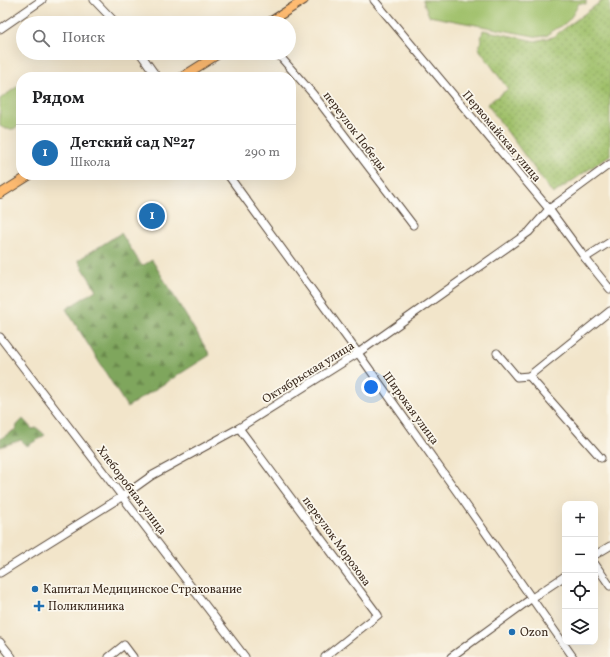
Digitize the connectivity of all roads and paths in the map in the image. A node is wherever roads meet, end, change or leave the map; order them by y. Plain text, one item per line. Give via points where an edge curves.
1 (42, 0) edge
2 (94, 0) edge
3 (304, 0) edge
4 (374, 0) edge
5 (19, 16) edge
6 (109, 16) edge
7 (279, 16) edge
8 (16, 18) edge
9 (0, 29) edge
10 (145, 60) edge
11 (209, 60) edge
12 (283, 60) edge
13 (153, 72) edge
14 (190, 72) edge
15 (294, 72) edge
16 (296, 75) edge
17 (610, 164) edge
18 (22, 180) edge
19 (232, 180) edge
20 (0, 194) edge
21 (549, 209) junction
22 (413, 225) dead end
23 (610, 242) edge
24 (585, 258) junction
25 (610, 289) edge
26 (610, 311) edge
27 (0, 337) edge
28 (497, 353) dead end
29 (358, 354) junction
30 (530, 376) junction
31 (239, 428) junction
32 (601, 458) dead end
33 (123, 496) junction
34 (610, 546) edge
35 (598, 554) edge
36 (598, 568) edge
37 (0, 573) edge
38 (562, 578) edge
39 (610, 586) edge
40 (532, 598) junction
41 (1, 645) edge
42 (571, 656) edge
43 (12, 657) edge
44 (109, 657) edge
45 (133, 657) edge
46 (245, 657) edge
47 (325, 657) edge
48 (451, 657) edge

1 - 5 street
2 - 6 street
3 - 7 main road
4 - 21 street, Первомайская улица
8 - 9 street
10 - 13 street
11 - 14 main road
12 - 15 street, переулок Победы
16 - 22 street, переулок Победы
17 - 21 street, Октябрьская улица
18 - 20 main road
19 - 29 street, Широкая улица
21 - 24 street, Первомайская улица
21 - 29 street, Октябрьская улица via 529,232
23 - 24 street
24 - 25 street, Первомайская улица
26 - 30 street
27 - 33 street, Хлеборобная улица
28 - 30 street via 517,377
29 - 31 street, Октябрьская улица
29 - 40 street, Широкая улица
30 - 32 street
31 - 33 street, Октябрьская улица via 151,476
31 - 47 street, переулок Морозова via 378,615
33 - 37 street, Октябрьская улица
33 - 46 street, Хлеборобная улица
34 - 35 street
36 - 39 street
38 - 40 street
40 - 42 street, Широкая улица
40 - 48 street
41 - 43 street
44 - 45 street via 124,645

